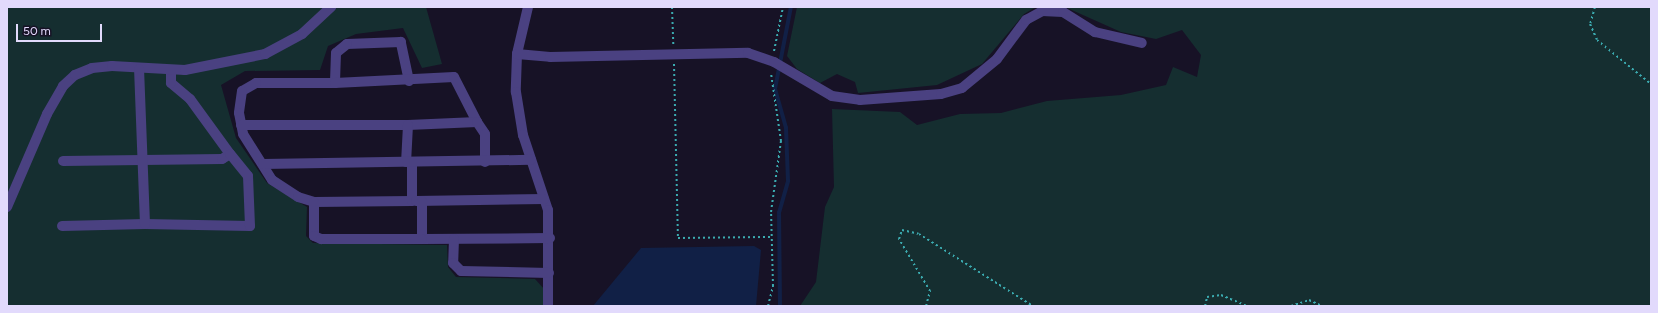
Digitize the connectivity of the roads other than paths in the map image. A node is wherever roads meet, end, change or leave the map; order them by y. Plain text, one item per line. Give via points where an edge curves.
1 (331, 7) edge
2 (528, 7) edge
3 (1142, 43) dead end
4 (517, 54) junction
5 (139, 69) junction
6 (171, 70) junction
7 (409, 81) junction
8 (335, 83) junction
9 (477, 122) junction
10 (241, 125) junction
11 (408, 125) junction
12 (230, 154) junction
13 (531, 160) junction
14 (63, 161) dead end
15 (142, 162) junction
16 (409, 162) junction
17 (485, 162) junction
18 (263, 164) junction
19 (544, 199) junction
20 (417, 201) junction
21 (314, 202) junction
22 (7, 207) edge
23 (145, 224) junction
24 (62, 226) dead end
25 (550, 238) junction
26 (422, 239) junction
27 (454, 239) junction
28 (549, 273) junction
29 (548, 306) edge

1 - 6 street via 302,34 265,54 206,67
2 - 4 street
3 - 4 street via 1095,32 1063,12 1042,11 1026,20 997,59 962,88 899,98 860,100 832,96 776,63 748,53 550,57
4 - 13 street via 517,107
5 - 6 street
5 - 15 street
5 - 22 street via 92,68 75,75 62,86 19,174
6 - 12 street via 171,83 190,98
7 - 8 street
7 - 8 street via 401,42 347,44 336,53
7 - 9 street via 454,77
8 - 10 street via 256,83 242,91
9 - 11 street
9 - 17 street via 485,134
10 - 11 street
10 - 18 street via 242,134
11 - 16 street
12 - 15 street via 222,159
12 - 23 street via 248,176 250,226
13 - 17 street
13 - 19 street
14 - 15 street
15 - 23 street
16 - 17 street
16 - 18 street
16 - 20 street
18 - 21 street via 272,180 298,197
19 - 20 street
19 - 25 street via 548,210
20 - 21 street
20 - 26 street
21 - 26 street via 314,236 321,239
23 - 24 street
25 - 27 street
25 - 28 street
26 - 27 street
27 - 28 street via 453,263 461,271
28 - 29 street

